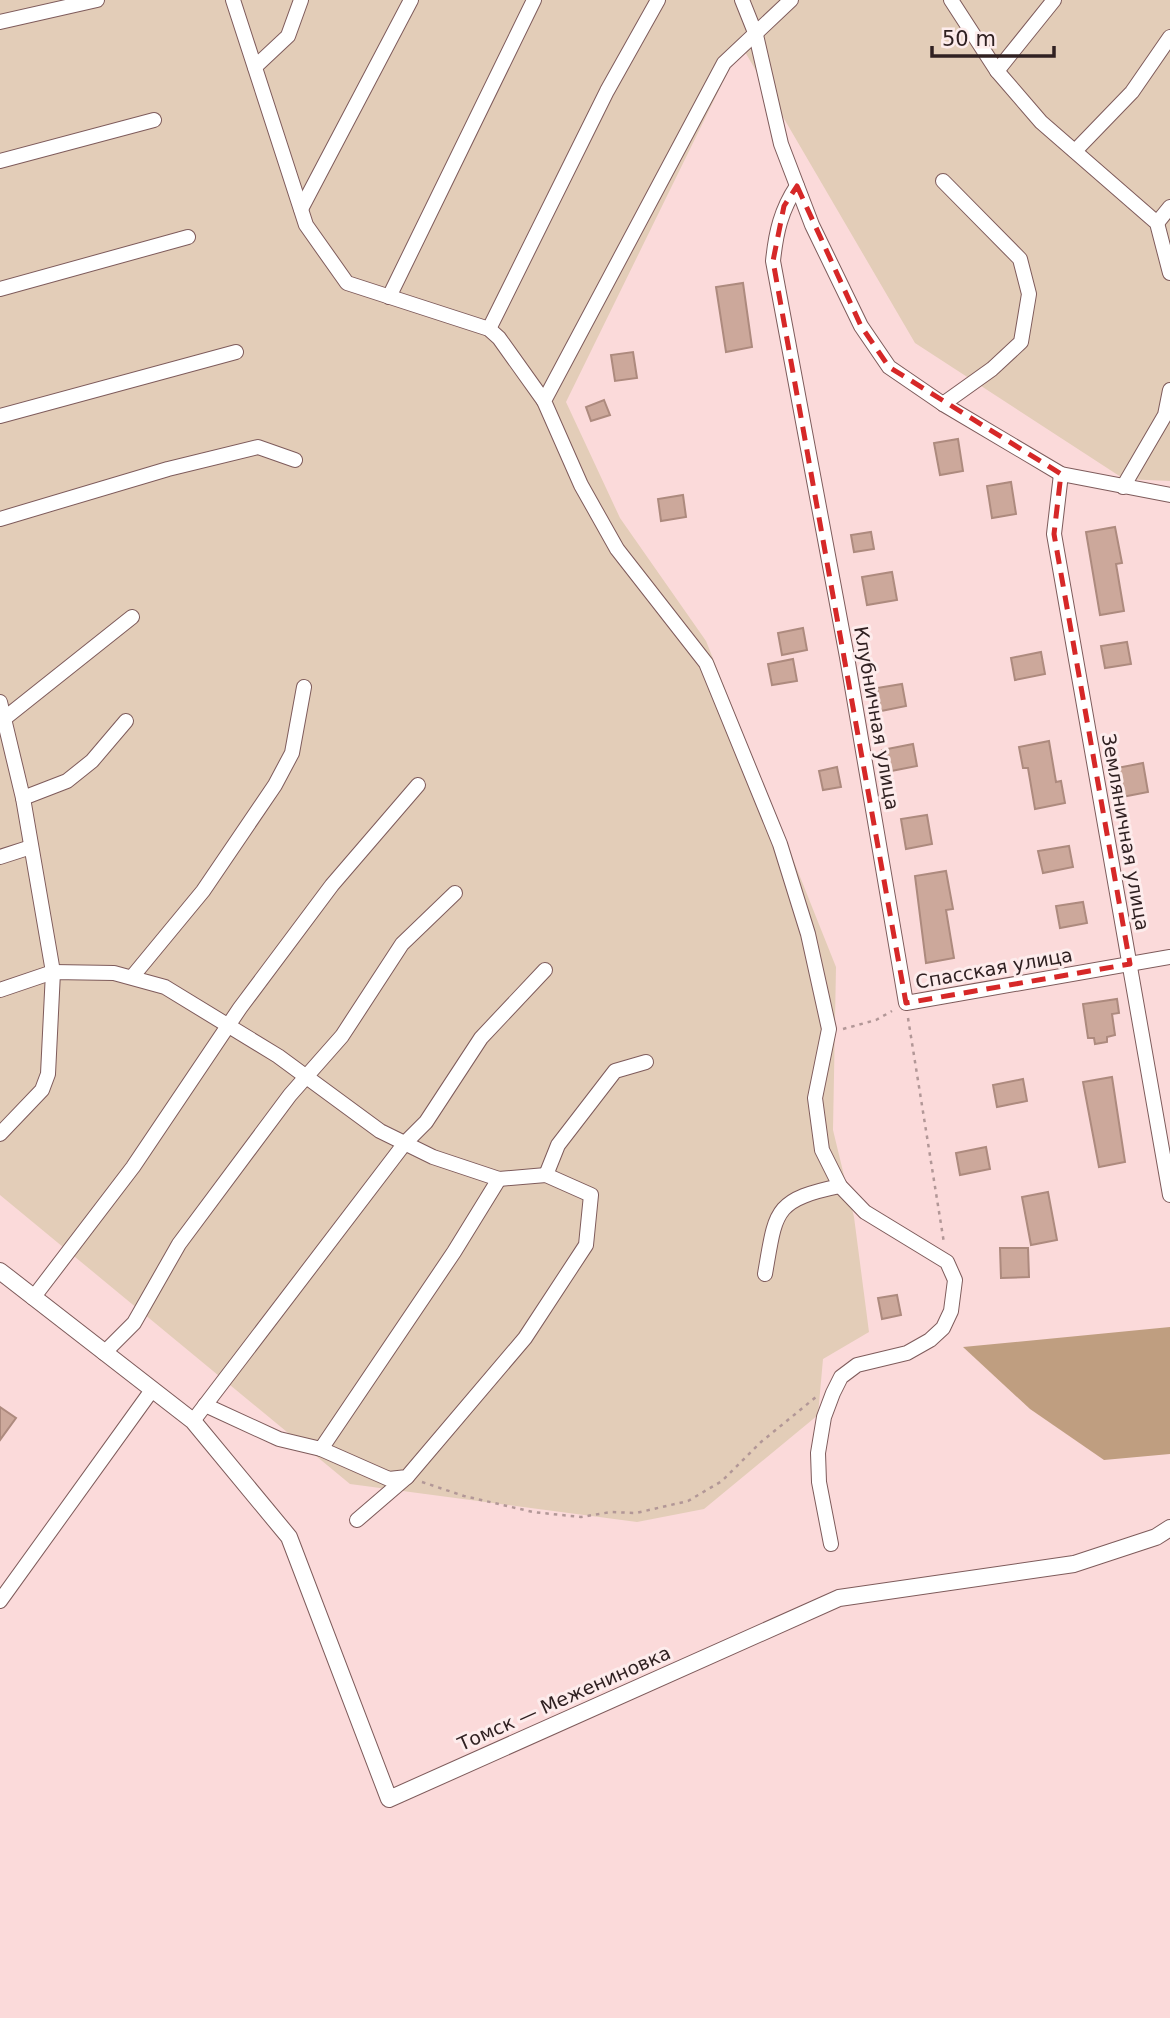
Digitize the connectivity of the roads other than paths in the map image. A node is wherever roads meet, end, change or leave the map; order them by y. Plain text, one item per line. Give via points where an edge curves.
1 (97, 0) edge
2 (233, 0) edge
3 (301, 0) edge
4 (411, 0) edge
5 (534, 0) edge
6 (658, 0) edge
7 (742, 0) edge
8 (791, 0) edge
9 (951, 0) edge
10 (1054, 0) edge
11 (0, 22) edge
12 (757, 35) junction
13 (1170, 37) edge
14 (255, 67) junction
15 (997, 71) junction
16 (154, 120) dead end
17 (1074, 151) junction
18 (0, 161) edge
19 (943, 181) dead end
20 (797, 186) junction
21 (1170, 207) edge
22 (301, 209) junction
23 (1164, 223) edge
24 (188, 237) dead end
25 (1170, 273) edge
26 (0, 289) edge
27 (388, 297) junction
28 (489, 329) junction
29 (236, 352) dead end
30 (1170, 390) edge
31 (544, 401) junction
32 (943, 404) junction
33 (0, 416) edge
34 (295, 460) dead end
35 (1061, 474) junction
36 (1123, 487) junction
37 (1170, 495) edge
38 (0, 519) edge
39 (132, 617) dead end
40 (304, 687) dead end
41 (0, 702) edge
42 (3, 721) edge
43 (126, 721) dead end
44 (418, 785) dead end
45 (23, 798) junction
46 (31, 847) junction
47 (0, 858) edge
48 (455, 893) dead end
49 (1170, 957) edge
50 (1130, 964) junction
51 (545, 970) dead end
52 (53, 972) junction
53 (132, 977) junction
54 (0, 990) edge
55 (906, 1003) joint
56 (229, 1024) junction
57 (646, 1062) dead end
58 (305, 1076) junction
59 (0, 1134) edge
60 (405, 1143) junction
61 (546, 1175) junction
62 (499, 1179) junction
63 (840, 1186) junction
64 (1170, 1195) edge
65 (0, 1270) edge
66 (765, 1274) dead end
67 (33, 1298) junction
68 (104, 1353) junction
69 (152, 1390) junction
70 (205, 1405) junction
71 (193, 1421) junction
72 (321, 1449) junction
73 (407, 1477) junction
74 (357, 1520) dead end
75 (1170, 1528) edge
76 (831, 1545) dead end
77 (0, 1601) edge

1 - 11 street
2 - 14 street
3 - 14 street via 288,36
4 - 22 street
5 - 27 street
6 - 28 street via 607,91
7 - 12 street
8 - 12 street
9 - 15 street
10 - 15 street
12 - 20 street via 781,144
12 - 31 street via 724,63
13 - 17 street via 1132,92
14 - 22 street
15 - 17 street via 1041,122
16 - 18 street
17 - 23 street
19 - 32 street via 1020,259 1028,294 1021,342
20 - 32 street via 861,326 889,367
20 - 55 street, Клубничная улица via 776,230 773,261
21 - 23 street
22 - 27 street via 306,225 347,283
23 - 25 street
24 - 26 street
27 - 28 street
28 - 31 street
29 - 33 street
30 - 36 street via 1165,415
31 - 63 street via 581,485 617,549 706,663 780,844 808,934 829,1029 815,1098 822,1150
32 - 35 street
34 - 38 street via 258,447
35 - 36 street
35 - 50 street, Земляничная улица via 1054,534
36 - 37 street
39 - 42 street
40 - 53 street via 292,753 275,785 203,891
41 - 42 street
42 - 45 street
43 - 45 street via 92,761 67,781
44 - 56 street via 331,885
45 - 46 street
46 - 47 street
46 - 52 street
48 - 58 street via 402,944 342,1036
49 - 50 street, Спасская улица
50 - 55 street, Спасская улица
50 - 64 street, Земляничная улица
51 - 60 street via 481,1038 426,1122
52 - 53 street
52 - 54 street
52 - 59 street via 48,1074 42,1090
53 - 56 street via 165,988
56 - 58 street
56 - 67 street via 133,1167
57 - 61 street via 615,1071 558,1145
58 - 60 street via 380,1131
58 - 68 street via 179,1244 134,1323
60 - 62 street
60 - 70 street
61 - 62 street
61 - 73 street via 591,1195 586,1245 525,1338
62 - 72 street
63 - 66 street via 796,1197 780,1211
63 - 76 street via 865,1212 947,1262 955,1280 951,1311 943,1328 907,1353 857,1365 841,1377 833,1393 818,1453
65 - 67 street
67 - 68 street
68 - 69 street
69 - 71 street
69 - 77 street
70 - 71 street
70 - 72 street via 279,1440
71 - 75 street, Томск — Межениновка via 289,1537 389,1799 839,1598 1074,1563 1156,1537
72 - 73 street via 389,1479
73 - 74 street

